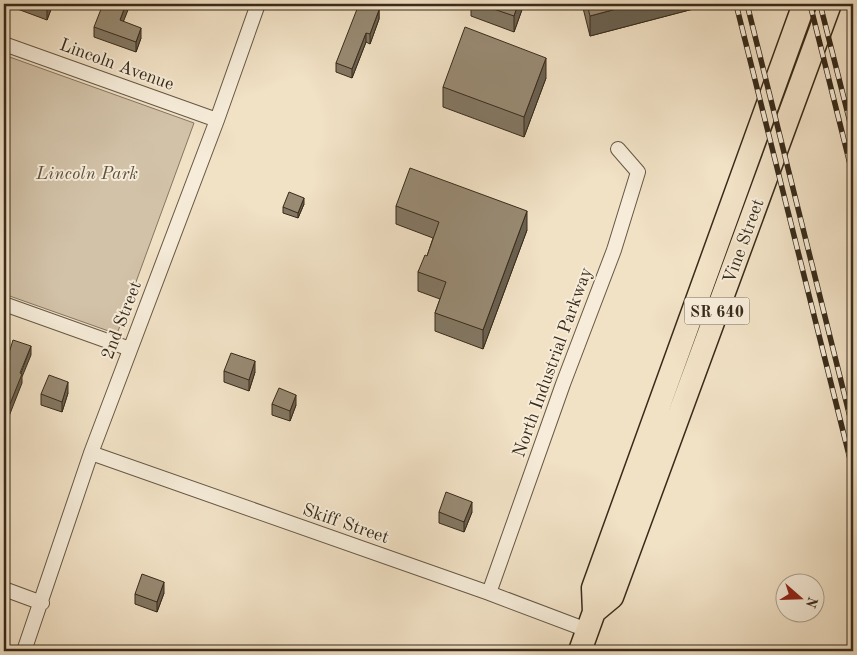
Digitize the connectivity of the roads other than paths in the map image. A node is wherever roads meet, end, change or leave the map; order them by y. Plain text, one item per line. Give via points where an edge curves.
1 (258, 4) edge
2 (804, 4) edge
3 (830, 4) edge
4 (4, 44) edge
5 (217, 120) junction
6 (618, 149) dead end
7 (4, 304) edge
8 (130, 349) junction
9 (92, 454) junction
10 (4, 589) edge
11 (489, 593) junction
12 (42, 603) junction
13 (591, 621) junction
14 (24, 651) edge
15 (580, 651) edge

1 - 5 street, 2nd Street
2 - 13 main road, Vine Street / SR 640 via 593,588
3 - 13 main road, Vine Street / SR 640 via 612,597
4 - 5 street, Lincoln Avenue
5 - 8 street, 2nd Street
6 - 11 street, North Industrial Parkway via 638,172 614,250
7 - 8 street
8 - 9 street, 2nd Street
9 - 11 street, Skiff Street
9 - 12 street, 2nd Street
10 - 12 street
11 - 13 street, Skiff Street
12 - 14 street, 2nd Street
13 - 15 main road, Vine Street / SR 640

